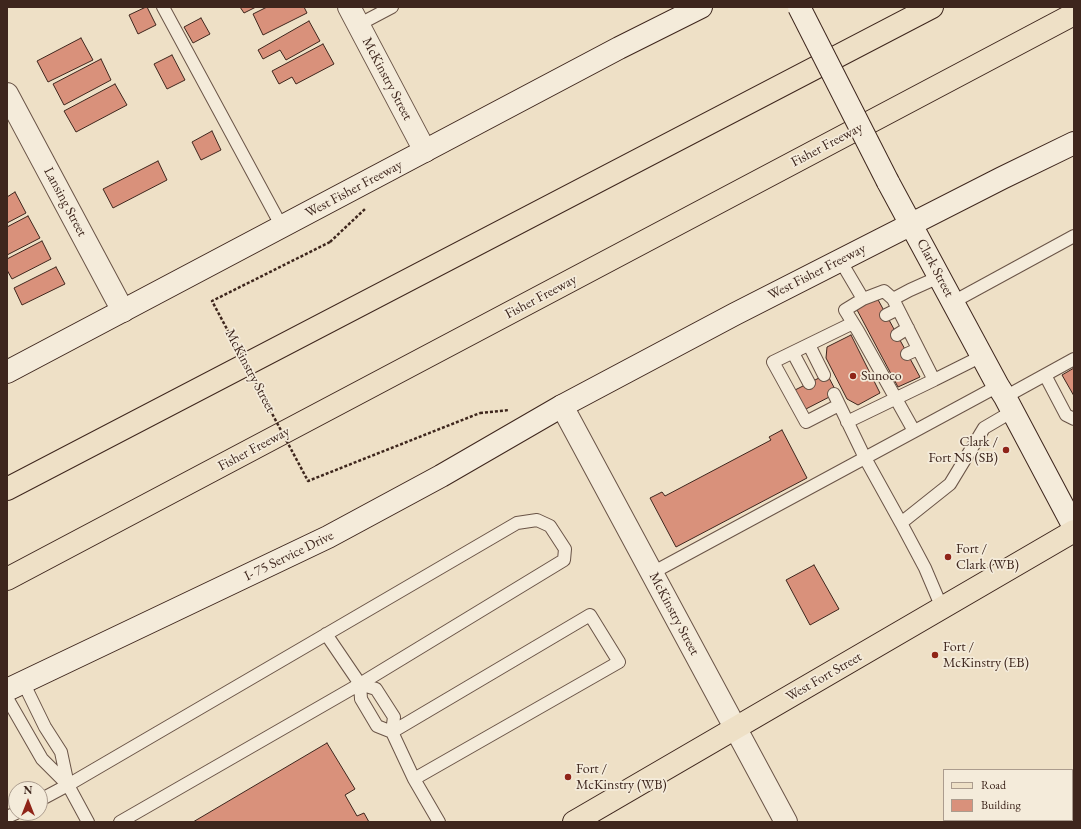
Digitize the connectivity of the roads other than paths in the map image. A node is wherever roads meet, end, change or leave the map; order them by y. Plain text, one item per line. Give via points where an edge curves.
1 (163, 7) edge
2 (392, 7) edge
3 (701, 7) edge
4 (799, 7) edge
5 (932, 7) edge
6 (1074, 14) edge
7 (353, 16) edge
8 (7, 94) edge
9 (1074, 143) edge
10 (425, 151) junction
11 (911, 224) junction
12 (282, 227) junction
13 (1074, 236) edge
14 (840, 260) junction
15 (940, 277) junction
16 (863, 299) junction
17 (953, 302) junction
18 (895, 304) junction
19 (123, 311) junction
20 (886, 315) dead end
21 (859, 326) junction
22 (908, 328) junction
23 (897, 335) dead end
24 (809, 345) junction
25 (793, 353) junction
26 (982, 356) junction
27 (1074, 359) edge
28 (7, 372) edge
29 (824, 375) dead end
30 (1045, 375) junction
31 (934, 380) junction
32 (809, 383) dead end
33 (1006, 398) junction
34 (896, 399) junction
35 (562, 406) junction
36 (1071, 415) edge
37 (847, 422) junction
38 (914, 431) junction
39 (866, 458) junction
40 (7, 489) edge
41 (901, 523) junction
42 (1074, 527) edge
43 (1074, 531) edge
44 (652, 573) junction
45 (7, 579) edge
46 (942, 608) junction
47 (326, 634) junction
48 (360, 684) junction
49 (15, 686) edge
50 (7, 698) edge
51 (735, 728) junction
52 (392, 732) junction
53 (414, 779) junction
54 (68, 785) junction
55 (48, 796) edge
56 (88, 822) edge
57 (120, 822) edge
58 (440, 822) edge
59 (574, 822) edge
60 (786, 822) edge

1 - 12 lane
2 - 7 lane
3 - 10 street, West Fisher Freeway
4 - 11 street, Clark Street, bridge
5 - 40 main road
6 - 45 main road, Fisher Freeway
7 - 10 street, McKinstry Street
8 - 19 street, Lansing Street
9 - 11 street, West Fisher Freeway
10 - 12 street, West Fisher Freeway
11 - 14 street, West Fisher Freeway
11 - 15 street, Clark Street
12 - 19 street, West Fisher Freeway
13 - 17 lane
14 - 16 lane
14 - 35 street, West Fisher Freeway
15 - 17 street, Clark Street
15 - 18 lane via 910,290
16 - 18 lane via 884,291
16 - 21 lane via 845,310
17 - 26 street, Clark Street
18 - 20 lane
18 - 22 lane
19 - 28 street, West Fisher Freeway
21 - 24 lane
21 - 34 lane via 883,367
22 - 23 lane
22 - 31 lane via 913,352
24 - 25 lane
24 - 29 lane
25 - 32 lane
25 - 37 lane via 773,362 806,422 822,407 837,400
26 - 31 lane
26 - 33 street, Clark Street
27 - 30 lane
30 - 33 lane
30 - 36 lane
31 - 34 lane
33 - 38 lane
33 - 41 lane via 984,428 950,484
33 - 42 street, Clark Street
34 - 37 lane
34 - 38 lane
35 - 44 street, McKinstry Street
35 - 49 street, I- 75 Service Drive via 328,537
37 - 39 lane
38 - 39 lane
39 - 41 lane
39 - 44 lane
41 - 46 lane via 925,568
43 - 46 main road, West Fort Street
44 - 51 street, McKinstry Street
46 - 51 main road, West Fort Street
47 - 48 lane
47 - 48 lane via 517,523 536,520 550,526 565,549 564,560
47 - 54 lane
48 - 52 lane via 362,699 377,726
48 - 52 lane via 376,689 394,717
48 - 57 lane
49 - 54 lane via 61,752
50 - 54 lane via 42,759
51 - 59 main road, West Fort Street
51 - 60 street, McKinstry Street
52 - 53 lane
52 - 53 lane via 590,615 619,662
53 - 58 lane
54 - 55 lane
54 - 56 lane

